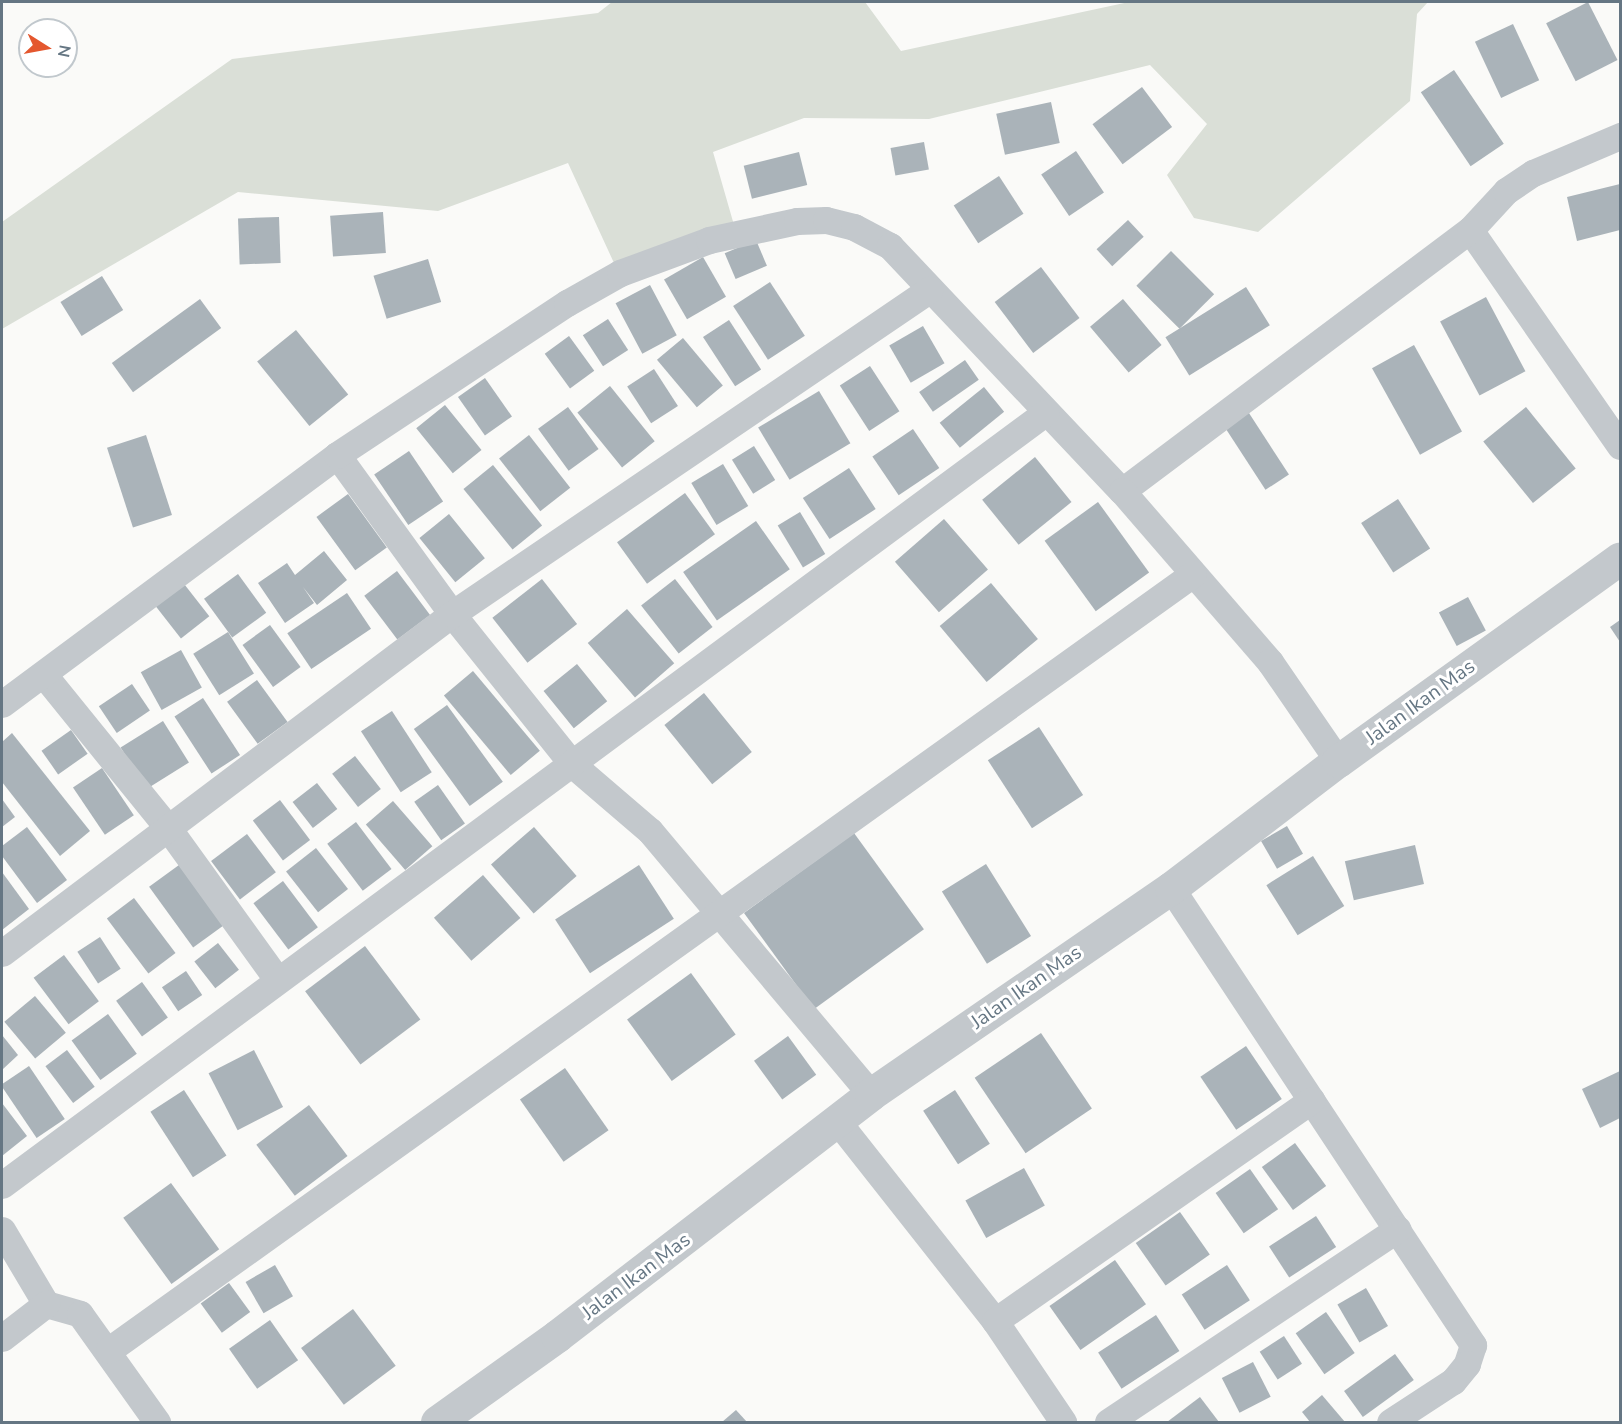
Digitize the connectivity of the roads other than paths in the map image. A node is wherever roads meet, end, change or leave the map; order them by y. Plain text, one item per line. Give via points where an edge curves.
1 (1620, 136) edge
2 (1470, 230) junction
3 (929, 290) junction
4 (1045, 413) junction
5 (1620, 446) edge
6 (337, 454) junction
7 (1122, 491) junction
8 (1620, 558) edge
9 (1193, 574) junction
10 (452, 614) junction
11 (44, 675) junction
12 (2, 704) edge
13 (1338, 761) junction
14 (573, 765) junction
15 (168, 828) junction
16 (1171, 888) junction
17 (718, 913) junction
18 (2, 953) edge
19 (277, 979) junction
20 (871, 1094) junction
21 (1312, 1100) junction
22 (838, 1122) junction
23 (2, 1185) edge
24 (1397, 1229) junction
25 (2, 1230) edge
26 (46, 1304) junction
27 (995, 1321) junction
28 (2, 1338) edge
29 (109, 1350) junction
30 (157, 1422) edge
31 (437, 1422) edge
32 (1063, 1422) edge
33 (1108, 1422) edge
34 (1390, 1422) edge

1 - 2 street via 1533,173 1506,191
2 - 5 street
2 - 7 street
3 - 4 street
3 - 6 street via 890,246 854,227 826,220 797,220 709,240 620,273 567,303
3 - 10 street
4 - 7 street
4 - 14 street
6 - 10 street
6 - 11 street
7 - 9 street
8 - 13 street, Jalan Ikan Mas
9 - 13 street via 1270,662
9 - 17 street
10 - 14 street
10 - 15 street
11 - 12 street
11 - 15 street
13 - 16 street, Jalan Ikan Mas
14 - 17 street via 634,815
14 - 19 street
15 - 18 street
15 - 19 street
16 - 20 street, Jalan Ikan Mas
16 - 21 street
17 - 20 street
17 - 29 street
19 - 23 street
20 - 22 street, Jalan Ikan Mas
21 - 24 street
21 - 27 street
22 - 27 street
22 - 31 street, Jalan Ikan Mas
24 - 33 street
24 - 34 street via 1473,1345 1467,1364 1453,1381
25 - 26 street
26 - 28 street
26 - 29 street via 80,1314
27 - 32 street
29 - 30 street

